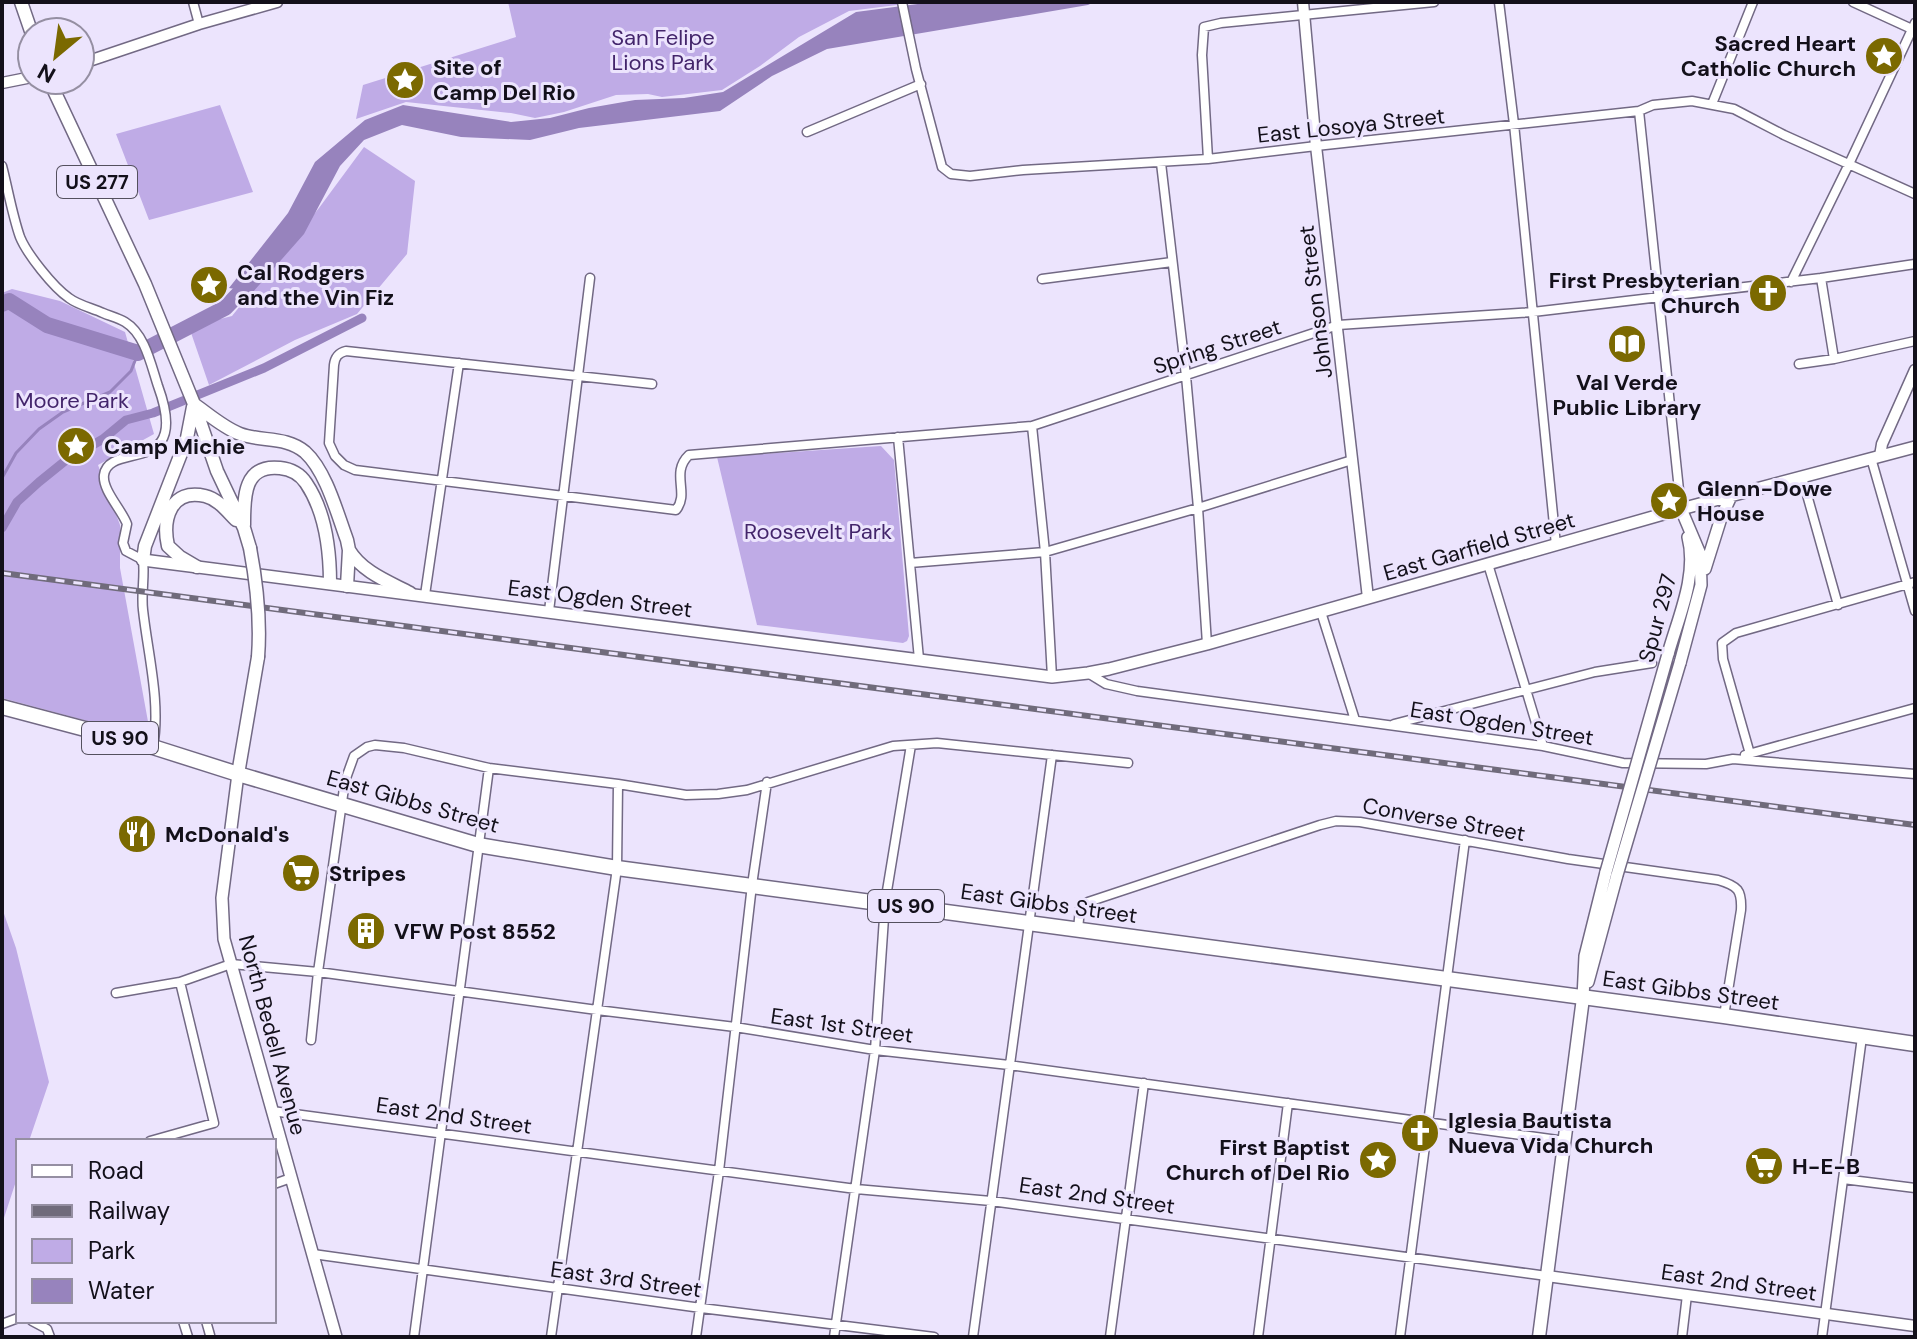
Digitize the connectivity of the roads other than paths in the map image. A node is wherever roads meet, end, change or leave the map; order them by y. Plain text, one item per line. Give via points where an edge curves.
1 (193, 2) edge
2 (277, 2) edge
3 (902, 2) edge
4 (1303, 2) edge
5 (1434, 2) edge
6 (1499, 2) edge
7 (1753, 2) edge
8 (1853, 2) edge
9 (1304, 15) junction
10 (199, 24) junction
11 (1914, 27) edge
12 (96, 59) edge
13 (921, 84) junction
14 (57, 96) edge
15 (1712, 104) junction
16 (1639, 111) junction
17 (1514, 124) junction
18 (807, 132) dead end
19 (1316, 146) junction
20 (1208, 159) junction
21 (1161, 163) junction
22 (1849, 164) junction
23 (2, 166) edge
24 (1915, 194) edge
25 (6, 195) edge
26 (1172, 262) junction
27 (1915, 264) edge
28 (590, 278) dead end
29 (1821, 278) junction
30 (1042, 279) dead end
31 (1791, 282) junction
32 (1659, 297) junction
33 (1533, 312) junction
34 (1338, 325) junction
35 (1915, 341) edge
36 (1834, 359) junction
37 (459, 363) junction
38 (1799, 364) dead end
39 (1915, 370) edge
40 (578, 376) junction
41 (1186, 376) junction
42 (652, 384) dead end
43 (1912, 384) edge
44 (194, 404) junction
45 (1032, 426) junction
46 (898, 437) junction
47 (1915, 447) edge
48 (1876, 457) junction
49 (1352, 460) junction
50 (1802, 477) junction
51 (442, 481) junction
52 (563, 496) junction
53 (1731, 496) junction
54 (1198, 508) junction
55 (1681, 509) junction
56 (244, 528) junction
57 (1556, 545) junction
58 (349, 550) junction
59 (1045, 552) junction
60 (143, 560) junction
61 (910, 563) junction
62 (1488, 564) junction
63 (197, 567) junction
64 (330, 583) junction
65 (1911, 583) edge
66 (1701, 585) junction
67 (347, 586) junction
68 (410, 593) junction
69 (425, 595) junction
70 (1368, 598) junction
71 (1838, 605) junction
72 (549, 611) junction
73 (1915, 611) edge
74 (1321, 612) junction
75 (1207, 644) junction
76 (919, 659) junction
77 (1652, 663) dead end
78 (1088, 673) junction
79 (1052, 677) junction
80 (1526, 690) junction
81 (2, 707) edge
82 (1915, 708) edge
83 (1355, 720) junction
84 (1390, 725) junction
85 (911, 745) junction
86 (1543, 746) junction
87 (153, 747) junction
88 (1750, 754) junction
89 (1052, 755) junction
90 (1733, 759) junction
91 (1128, 763) dead end
92 (489, 768) junction
93 (238, 774) junction
94 (1915, 774) edge
95 (767, 782) junction
96 (618, 784) junction
97 (343, 805) junction
98 (1465, 840) junction
99 (478, 845) junction
100 (617, 868) junction
101 (1612, 873) junction
102 (752, 885) junction
103 (885, 903) junction
104 (1028, 922) junction
105 (1078, 929) junction
106 (231, 964) junction
107 (318, 972) junction
108 (1447, 979) junction
109 (180, 982) junction
110 (460, 992) junction
111 (116, 993) dead end
112 (1583, 998) junction
113 (597, 1010) junction
114 (1724, 1016) junction
115 (735, 1027) junction
116 (1862, 1037) junction
117 (311, 1040) dead end
118 (1915, 1044) edge
119 (875, 1050) junction
120 (1009, 1065) junction
121 (1144, 1083) junction
122 (1288, 1103) junction
123 (272, 1111) junction
124 (1428, 1122) junction
125 (441, 1134) junction
126 (157, 1139) edge
127 (1565, 1141) junction
128 (578, 1152) junction
129 (719, 1171) junction
130 (291, 1178) junction
131 (1843, 1179) junction
132 (276, 1183) edge
133 (1915, 1188) edge
134 (856, 1189) junction
135 (991, 1201) junction
136 (1126, 1219) junction
137 (1270, 1239) junction
138 (313, 1254) junction
139 (1410, 1258) junction
140 (424, 1271) junction
141 (1547, 1276) junction
142 (558, 1288) junction
143 (1687, 1295) junction
144 (701, 1308) junction
145 (1825, 1314) junction
146 (36, 1323) edge
147 (836, 1324) junction
148 (1915, 1326) edge
149 (50, 1337) edge
150 (336, 1337) edge
151 (414, 1337) edge
152 (551, 1337) edge
153 (696, 1337) edge
154 (834, 1337) edge
155 (934, 1337) edge
156 (973, 1337) edge
157 (1110, 1337) edge
158 (1258, 1337) edge
159 (1400, 1337) edge
160 (1539, 1337) edge
161 (1682, 1337) edge
162 (1822, 1337) edge

1 - 10 street
2 - 10 street
3 - 13 street, East Losoya Street
4 - 9 street, Johnson Street
5 - 9 street
6 - 17 street
7 - 15 street
8 - 11 street
9 - 19 street, Johnson Street
9 - 20 street via 1204,27
10 - 12 street
11 - 22 street
13 - 18 street
13 - 21 street, East Losoya Street via 942,167 951,174
14 - 44 main road, US 277 via 145,284
15 - 16 street, East Losoya Street via 1692,101
15 - 22 street, East Losoya Street via 1734,109
16 - 17 street, East Losoya Street
16 - 32 street
17 - 19 street, East Losoya Street
17 - 33 street
19 - 20 street, East Losoya Street
19 - 34 street, Johnson Street
20 - 21 street, East Losoya Street
21 - 26 street
22 - 24 street, East Losoya Street
22 - 31 street
23 - 25 street
25 - 60 street via 21,239 49,280 70,299 125,322 137,333 154,374 166,418 165,436 156,448 113,462 104,478 127,524 126,551
26 - 30 street
26 - 41 street
27 - 29 street, Spring Street
28 - 40 street
29 - 31 street, Spring Street
29 - 36 street
31 - 32 street, Spring Street
32 - 33 street, Spring Street
32 - 55 street
33 - 34 street, Spring Street
33 - 57 street
34 - 41 street, Spring Street
34 - 49 street, Johnson Street
35 - 36 street
36 - 38 street
37 - 40 street
37 - 51 street
37 - 51 street via 346,351 335,358 329,443 335,456 355,470
39 - 43 street
40 - 42 street
40 - 52 street
41 - 45 street, Spring Street
41 - 54 street
43 - 48 street
44 - 56 main road, US 277
44 - 58 main road via 238,433 302,450 320,470
44 - 60 main road
45 - 46 street, Spring Street
45 - 59 street
46 - 52 street, Spring Street via 689,455 680,467 682,500 676,510
46 - 61 street
47 - 48 main road, East Garfield Street
48 - 50 main road, East Garfield Street
48 - 65 street
49 - 54 street
49 - 70 street, Johnson Street
50 - 53 main road, East Garfield Street
50 - 71 street
51 - 52 street
51 - 69 street
52 - 72 street
53 - 55 main road, East Garfield Street
53 - 66 main road
54 - 59 street
54 - 75 street
55 - 57 main road, East Garfield Street
55 - 66 main road, Spur 297 via 1700,554
55 - 101 main road, Spur 297, bridge via 1691,567
56 - 63 main road via 206,496 178,500 165,523 168,546
56 - 64 main road via 244,494 259,470 284,468 296,473 312,494 325,532
56 - 93 main road, North Bedell Avenue / US 277, bridge via 260,629
57 - 62 main road, East Garfield Street
58 - 67 main road
58 - 68 main road via 367,569
59 - 61 street
59 - 79 street
60 - 63 main road, East Ogden Street
60 - 87 street via 142,605 157,725
61 - 76 street
62 - 70 main road, East Garfield Street
62 - 80 street
63 - 64 main road, East Ogden Street
64 - 67 main road, East Ogden Street
65 - 71 street
65 - 73 street
66 - 101 main road, Spur 297, bridge
67 - 68 main road, East Ogden Street
68 - 69 main road, East Ogden Street
69 - 72 main road, East Ogden Street
70 - 74 main road, East Garfield Street
71 - 88 street via 1736,633 1722,643
72 - 76 main road, East Ogden Street
74 - 75 main road, East Garfield Street
74 - 83 street
75 - 78 main road, East Garfield Street
76 - 79 main road, East Ogden Street
77 - 80 street
78 - 79 main road, East Garfield Street
78 - 83 street, East Ogden Street via 1106,684 1137,691
80 - 84 street
80 - 86 street
81 - 87 highway, East Gibbs Street / US 90
82 - 88 street
83 - 84 street, East Ogden Street
84 - 86 street, East Ogden Street
85 - 89 street
85 - 95 street
85 - 103 street
86 - 90 street, East Ogden Street via 1623,763 1706,764
87 - 93 highway, East Gibbs Street / US 90
88 - 90 street
89 - 91 street
89 - 104 street
90 - 94 street, East Ogden Street
92 - 96 street
92 - 97 street via 404,748 367,747 354,756
92 - 99 street
93 - 97 highway, East Gibbs Street / US 90
93 - 106 main road, North Bedell Avenue via 222,898
95 - 96 street via 747,790 686,795
95 - 102 street
96 - 100 street
97 - 99 highway, East Gibbs Street / US 90
97 - 107 street
98 - 105 street, Converse Street via 1336,821 1088,902 1080,909
98 - 108 street
98 - 114 street, Converse Street via 1730,883 1742,898
99 - 100 highway, East Gibbs Street / US 90
99 - 110 street
100 - 102 highway, East Gibbs Street / US 90
100 - 113 street
101 - 112 main road, Spur 297 via 1585,956
102 - 103 highway, East Gibbs Street / US 90
102 - 115 street
103 - 104 highway, East Gibbs Street / US 90
103 - 119 street
104 - 105 highway, East Gibbs Street / US 90
104 - 120 street
105 - 108 highway, East Gibbs Street / US 90
106 - 107 street, East 1st Street
106 - 109 street, East 1st Street
106 - 123 main road, North Bedell Avenue
107 - 110 street, East 1st Street
107 - 117 street
108 - 112 highway, East Gibbs Street / US 90
108 - 124 street
109 - 111 street, East 1st Street
109 - 126 street via 214,1123
110 - 113 street, East 1st Street
110 - 125 street
112 - 114 highway, East Gibbs Street
112 - 127 main road
113 - 115 street, East 1st Street
113 - 128 street
114 - 116 highway, East Gibbs Street
115 - 119 street, East 1st Street
115 - 129 street
116 - 118 highway, East Gibbs Street
116 - 131 street
119 - 120 street, East 1st Street
119 - 134 street
120 - 121 street, East 1st Street
120 - 135 street
121 - 122 street, East 1st Street
121 - 136 street
122 - 124 street, East 1st Street
122 - 137 street
123 - 125 street, East 2nd Street
123 - 130 main road, North Bedell Avenue
124 - 127 street, East 1st Street
124 - 139 street
125 - 128 street, East 2nd Street
125 - 140 street
127 - 141 main road
128 - 129 street, East 2nd Street
128 - 142 street
129 - 134 street, East 2nd Street
129 - 144 street
130 - 132 street
130 - 138 main road, North Bedell Avenue
131 - 133 street
131 - 145 street
134 - 135 street, East 2nd Street
134 - 147 street
135 - 136 street, East 2nd Street
135 - 156 street
136 - 137 street, East 2nd Street
136 - 157 street
137 - 139 street, East 2nd Street
137 - 158 street
138 - 140 street, East 3rd Street
138 - 150 main road, North Bedell Avenue
139 - 141 street, East 2nd Street
139 - 159 street
140 - 142 street, East 3rd Street
140 - 151 street
141 - 143 street, East 2nd Street
141 - 160 main road
142 - 144 street, East 3rd Street
142 - 152 street
143 - 145 street, East 2nd Street
143 - 161 street
144 - 147 street, East 3rd Street
144 - 153 street
145 - 148 street, East 2nd Street
145 - 162 street
146 - 149 street
147 - 154 street
147 - 155 street, East 3rd Street

